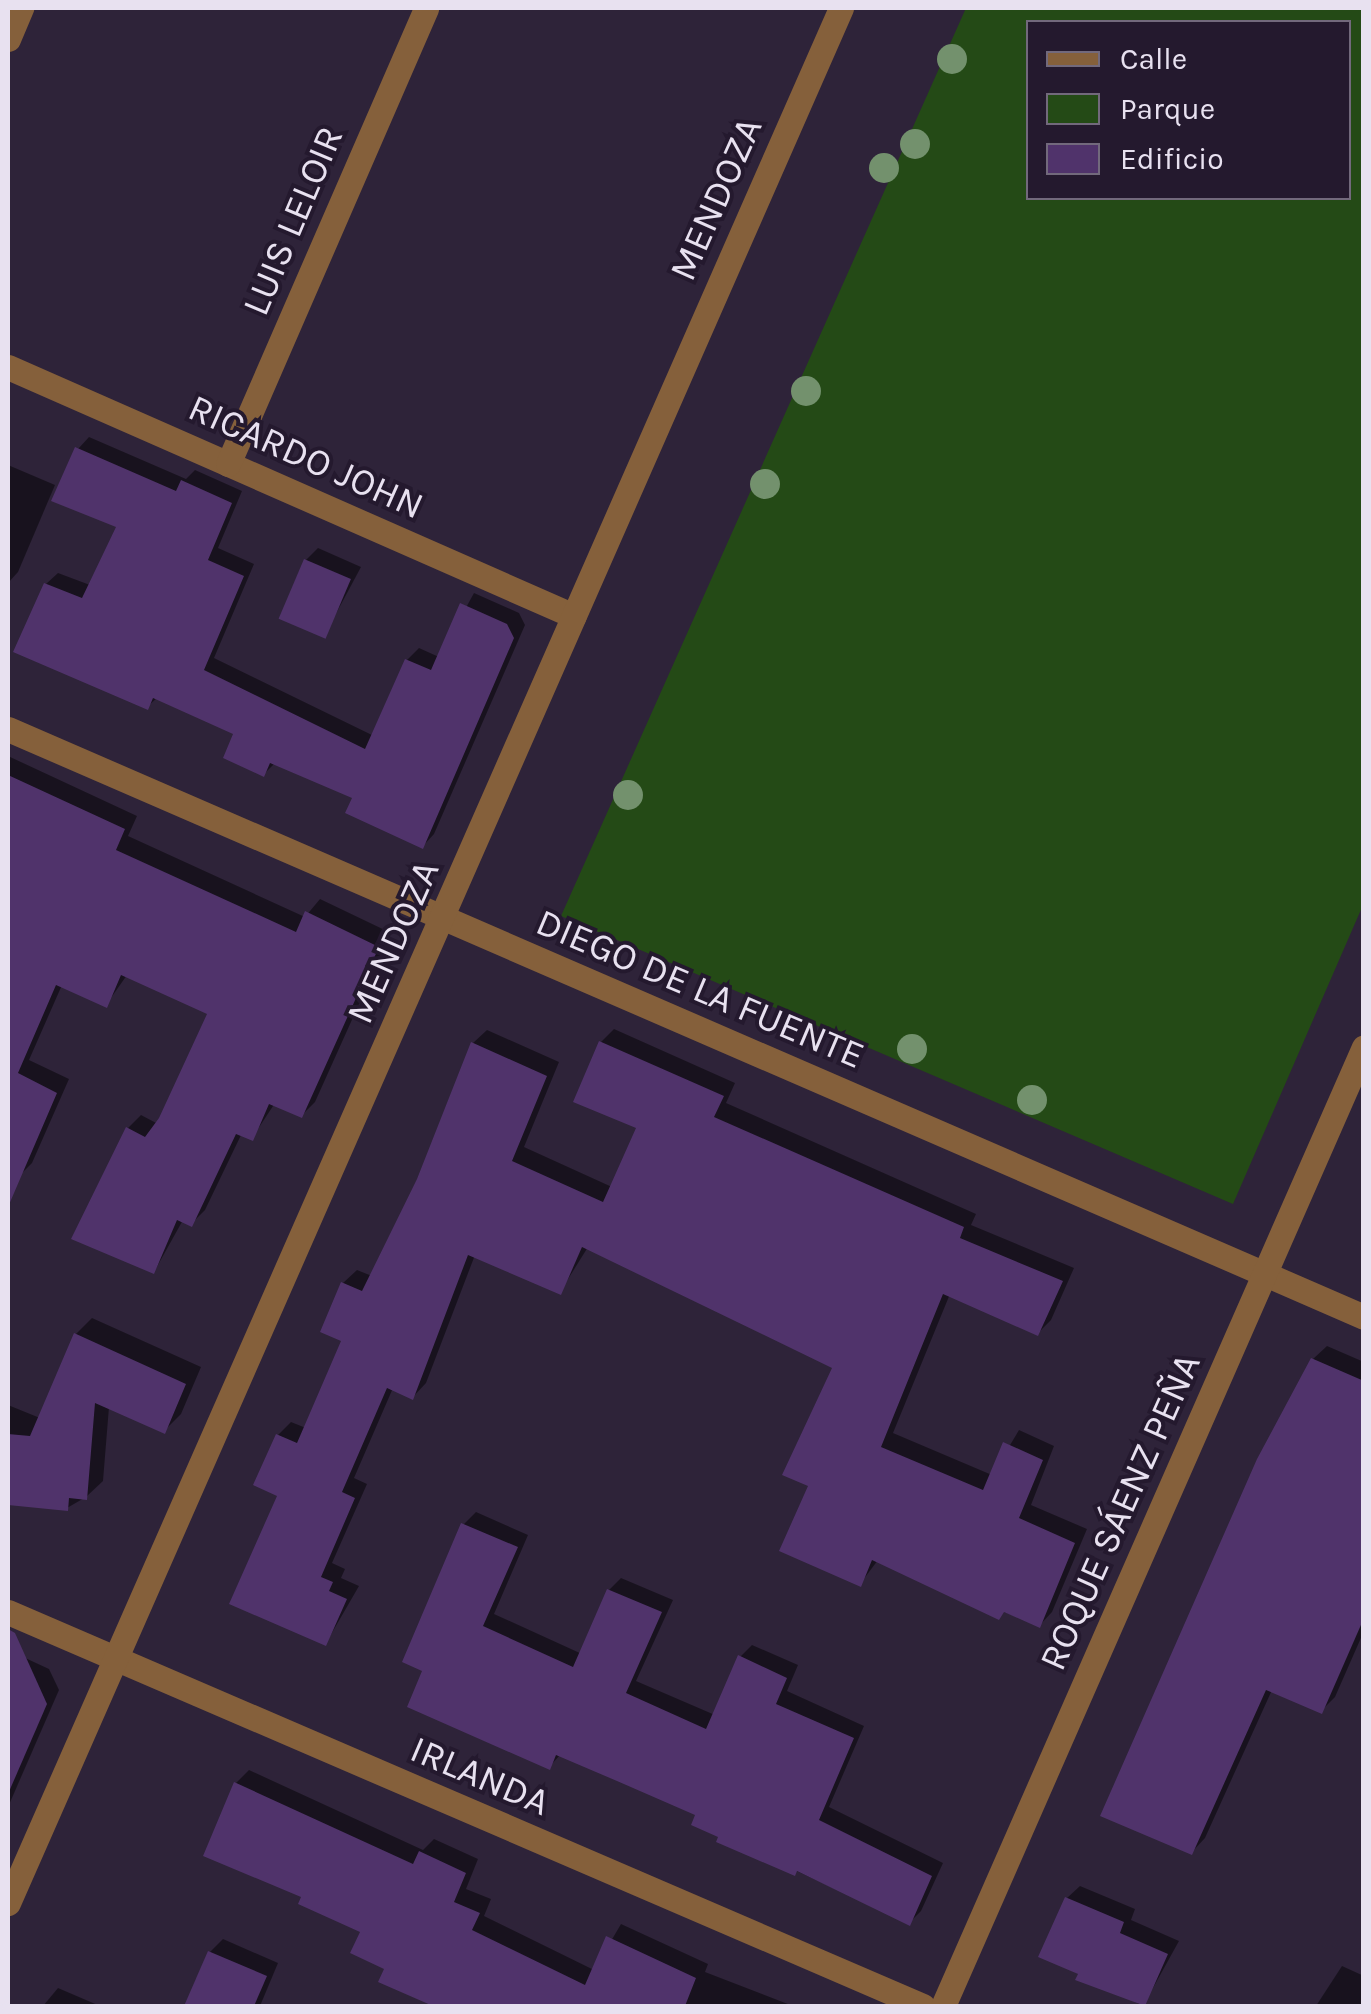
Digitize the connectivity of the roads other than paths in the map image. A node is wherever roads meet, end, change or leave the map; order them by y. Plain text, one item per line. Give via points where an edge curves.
1 (21, 8) edge
2 (426, 8) edge
3 (840, 8) edge
4 (8, 39) edge
5 (8, 367) edge
6 (228, 464) junction
7 (574, 616) junction
8 (8, 729) edge
9 (444, 920) junction
10 (1364, 1048) edge
11 (1267, 1274) junction
12 (1364, 1317) edge
13 (8, 1612) edge
14 (113, 1659) junction
15 (8, 1904) edge
16 (923, 2006) edge
17 (943, 2006) edge

1 - 4 street
2 - 6 street, LUIS LELOIR
3 - 7 street, MENDOZA
5 - 6 street, RICARDO JOHN
6 - 7 street, RICARDO JOHN
7 - 9 street, MENDOZA
8 - 9 street, DIEGO DE LA FUENTE
9 - 11 street, DIEGO DE LA FUENTE
9 - 14 street, MENDOZA
10 - 11 street, ROQUE SÁENZ PEÑA
11 - 12 street, DIEGO DE LA FUENTE
11 - 17 street, ROQUE SÁENZ PEÑA
13 - 14 street, IRLANDA
14 - 15 street, MENDOZA
14 - 16 street, IRLANDA

